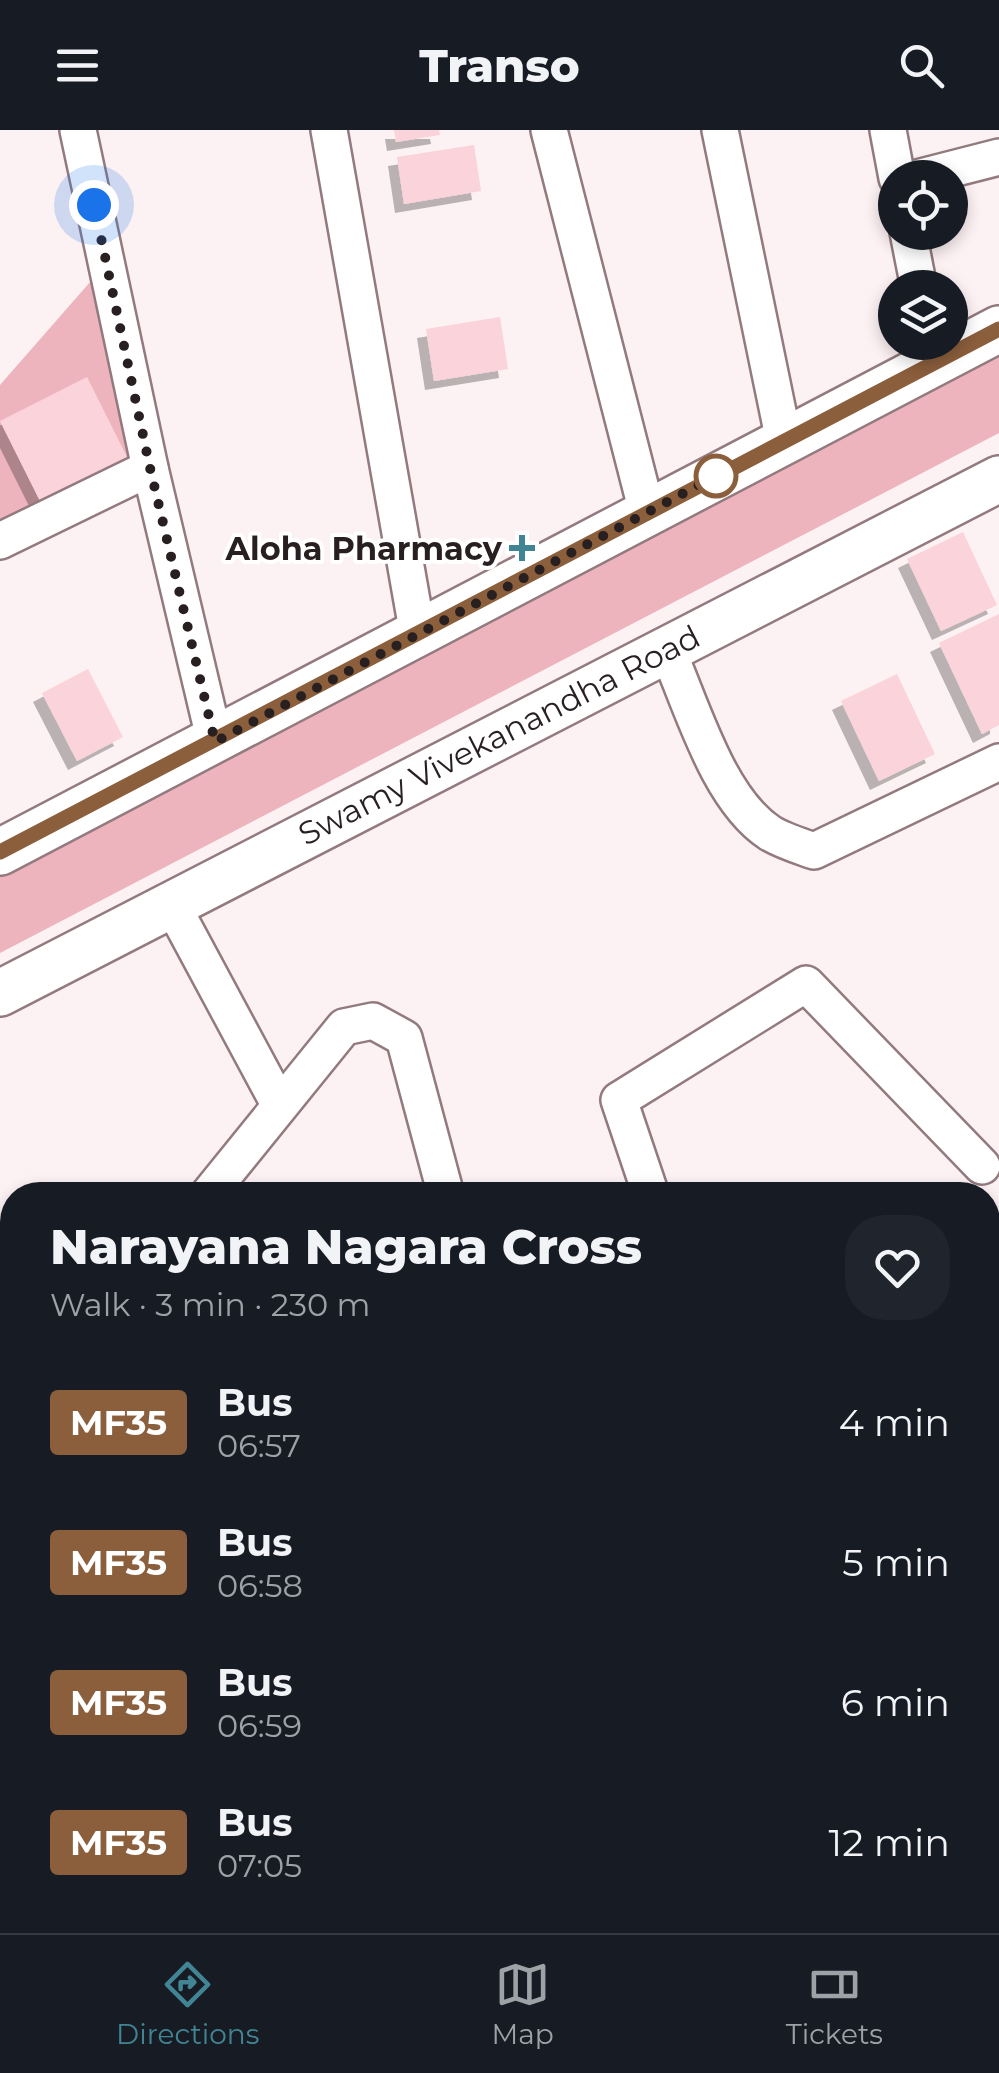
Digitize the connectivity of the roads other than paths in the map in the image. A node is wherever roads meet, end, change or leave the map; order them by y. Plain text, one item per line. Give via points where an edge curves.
1 (78, 130) edge
2 (328, 130) edge
3 (549, 130) edge
4 (720, 130) edge
5 (888, 130) edge
6 (999, 157) edge
7 (894, 160) edge
8 (968, 165) edge
9 (999, 329) edge
10 (968, 340) edge
11 (919, 360) edge
12 (784, 440) junction
13 (150, 468) junction
14 (999, 479) edge
15 (647, 512) junction
16 (0, 541) edge
17 (418, 636) junction
18 (668, 649) junction
19 (215, 742) junction
20 (999, 762) edge
21 (0, 852) edge
22 (171, 903) junction
23 (0, 993) edge
24 (279, 1104) junction
25 (982, 1166) dead end
26 (218, 1182) edge
27 (443, 1182) edge
28 (647, 1182) edge

1 - 13 street
2 - 17 street
3 - 15 street
4 - 12 street
5 - 7 street
6 - 8 street
9 - 10 main road
11 - 12 main road
12 - 15 main road
13 - 16 street
13 - 19 street
14 - 18 main road, Swamy Vivekanandha Road
15 - 17 main road
17 - 19 main road
18 - 20 street via 739,806 771,834 814,851
18 - 22 main road, Swamy Vivekanandha Road
19 - 21 main road
22 - 23 main road, Swamy Vivekanandha Road
22 - 24 street
24 - 26 street
24 - 27 street via 344,1027 373,1021 404,1038
25 - 28 street via 806,984 619,1100

